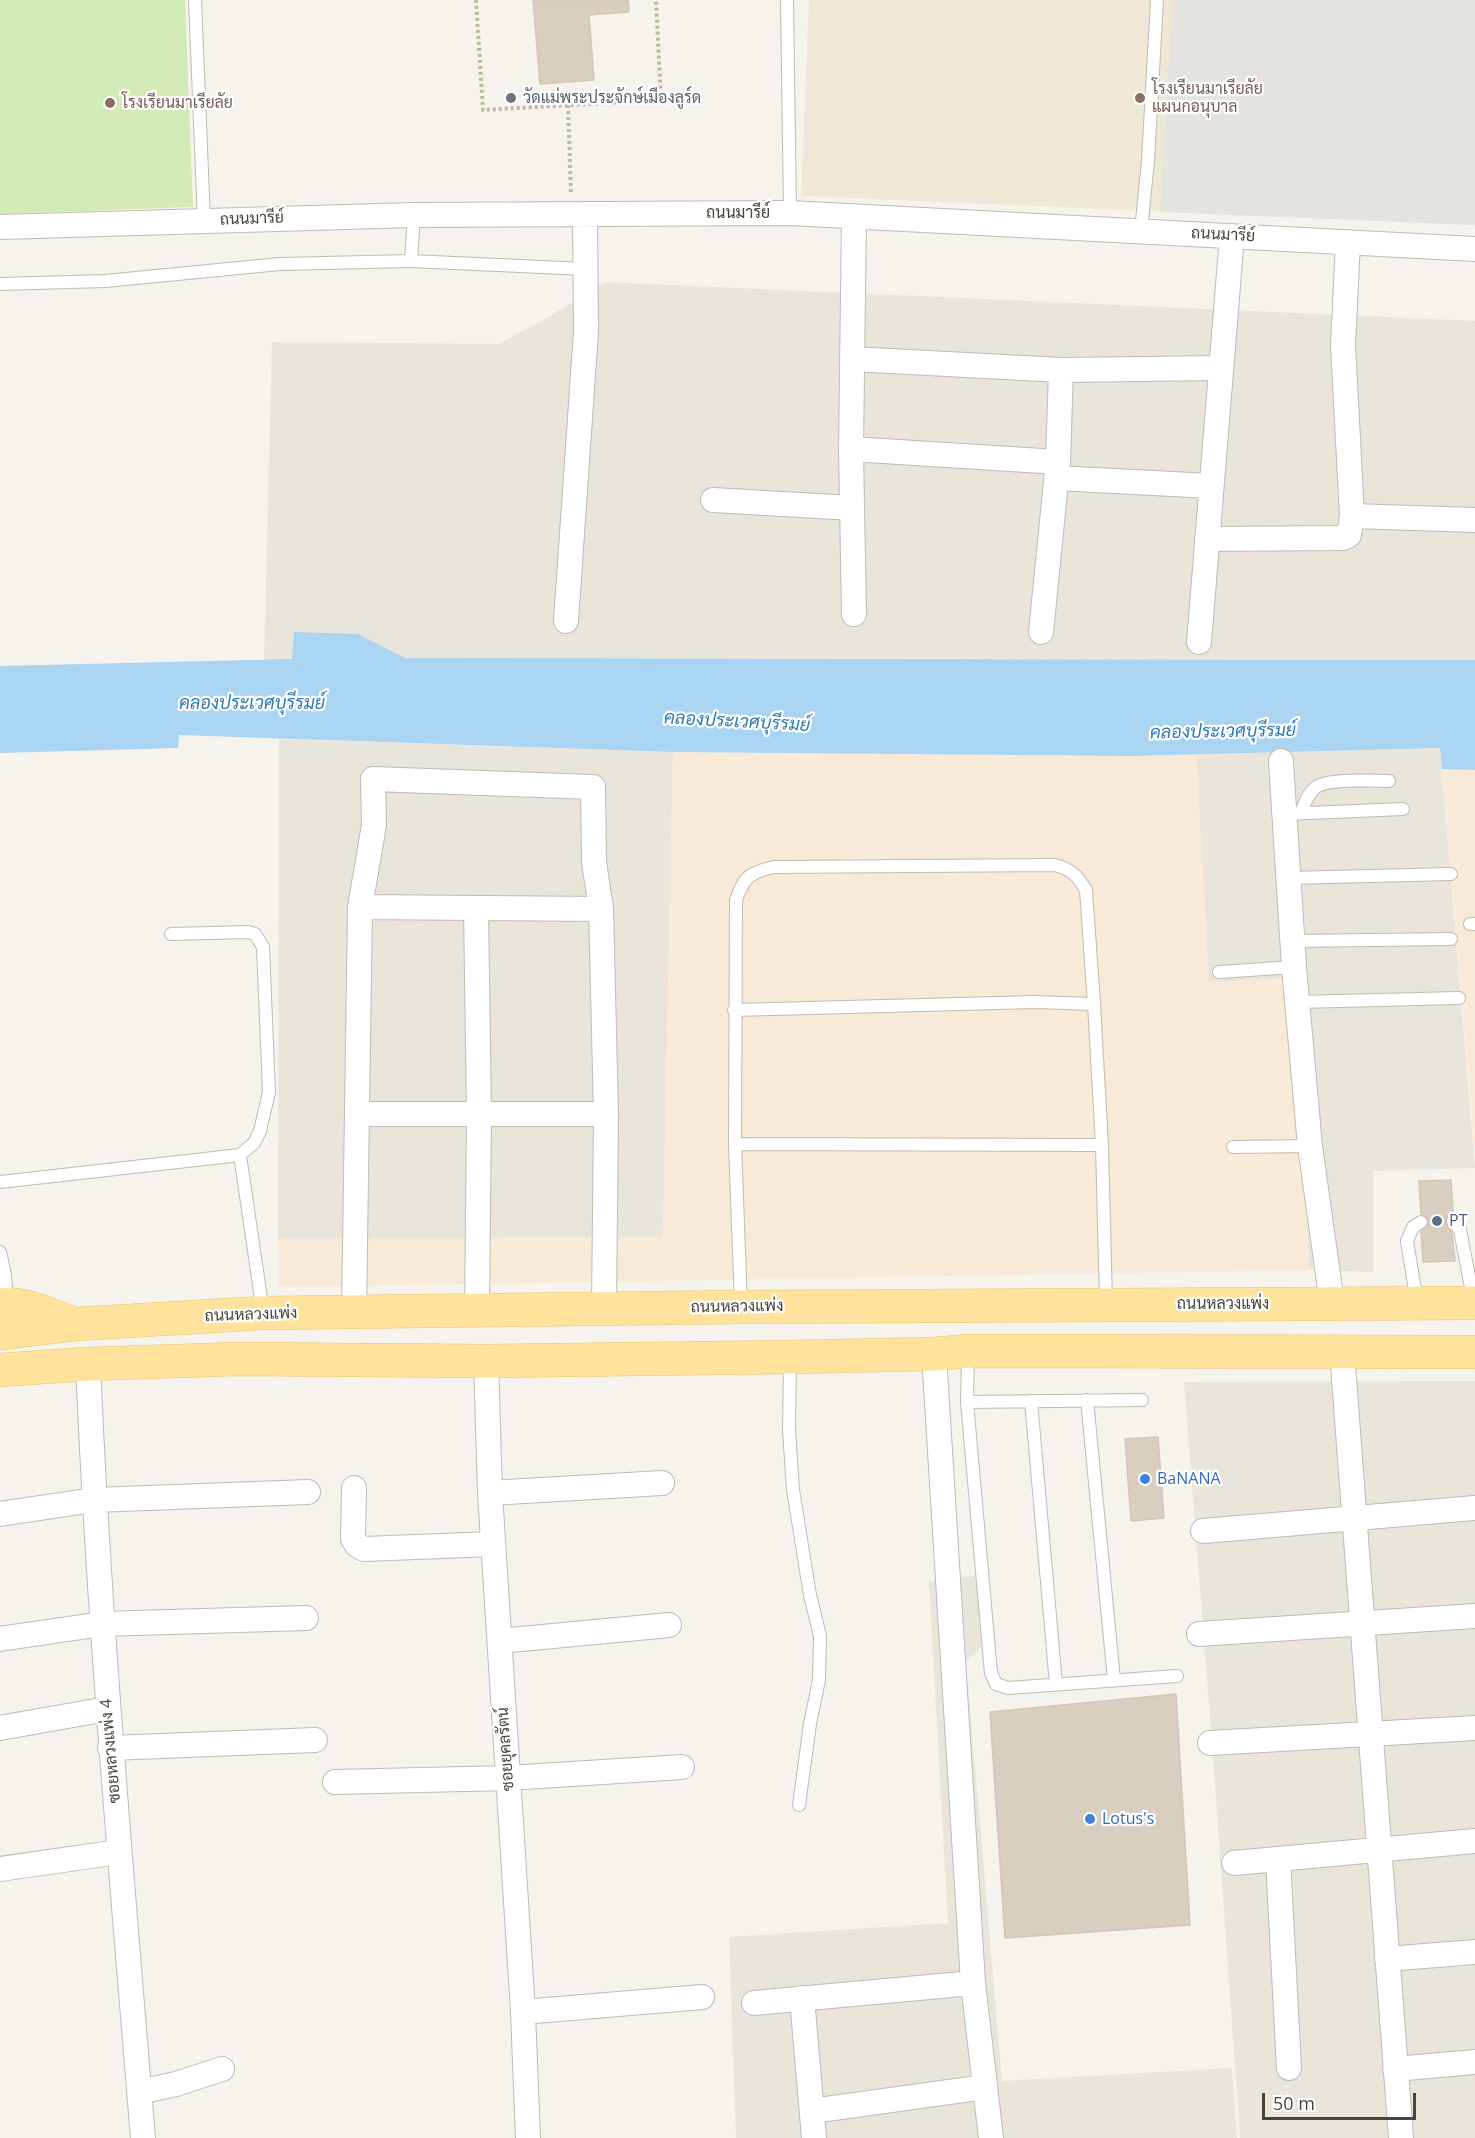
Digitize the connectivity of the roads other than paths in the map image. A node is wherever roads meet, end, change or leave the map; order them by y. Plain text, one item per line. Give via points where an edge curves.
1 (195, 0) edge
2 (787, 0) edge
3 (1157, 0) edge
4 (790, 213) junction
5 (414, 214) junction
6 (578, 214) junction
7 (854, 216) junction
8 (204, 221) junction
9 (0, 227) edge
10 (1141, 230) junction
11 (1232, 236) junction
12 (1348, 242) junction
13 (1475, 249) edge
14 (411, 261) junction
15 (585, 269) junction
16 (0, 284) edge
17 (852, 358) junction
18 (1221, 368) junction
19 (1061, 370) junction
20 (851, 449) junction
21 (1057, 470) junction
22 (1211, 486) junction
23 (713, 500) dead end
24 (852, 508) junction
25 (1352, 516) junction
26 (1475, 520) edge
27 (1207, 539) junction
28 (855, 614) dead end
29 (566, 621) dead end
30 (1041, 632) dead end
31 (1199, 642) dead end
32 (1281, 761) dead end
33 (1389, 781) dead end
34 (1403, 809) dead end
35 (1293, 813) junction
36 (1451, 874) dead end
37 (1289, 878) junction
38 (360, 907) junction
39 (476, 908) junction
40 (601, 909) junction
41 (171, 934) dead end
42 (1450, 939) dead end
43 (1293, 941) junction
44 (1294, 967) junction
45 (1219, 972) dead end
46 (1459, 998) dead end
47 (1297, 1002) junction
48 (1094, 1004) junction
49 (734, 1010) junction
50 (357, 1114) junction
51 (479, 1114) junction
52 (606, 1114) junction
53 (735, 1144) junction
54 (1102, 1145) junction
55 (1310, 1146) junction
56 (1233, 1147) dead end
57 (240, 1155) junction
58 (0, 1182) edge
59 (1453, 1221) dead end
60 (1421, 1222) dead end
61 (0, 1252) edge
62 (2, 1298) edge
63 (1332, 1303) junction
64 (1417, 1303) junction
65 (1475, 1304) edge
66 (1106, 1305) junction
67 (742, 1306) junction
68 (604, 1309) junction
69 (477, 1311) junction
70 (264, 1313) junction
71 (354, 1313) junction
72 (1475, 1323) edge
73 (1475, 1334) edge
74 (0, 1346) edge
75 (968, 1351) junction
76 (1342, 1352) junction
77 (1475, 1352) edge
78 (934, 1354) junction
79 (790, 1357) junction
80 (0, 1358) edge
81 (486, 1361) junction
82 (87, 1365) junction
83 (0, 1370) edge
84 (0, 1388) edge
85 (1087, 1400) junction
86 (1142, 1400) dead end
87 (1031, 1401) junction
88 (967, 1402) junction
89 (662, 1483) dead end
90 (354, 1488) dead end
91 (308, 1492) dead end
92 (490, 1493) junction
93 (94, 1500) junction
94 (1475, 1508) edge
95 (0, 1514) edge
96 (1353, 1518) junction
97 (1203, 1531) dead end
98 (493, 1544) junction
99 (1475, 1616) edge
100 (306, 1618) dead end
101 (1361, 1623) junction
102 (102, 1624) junction
103 (669, 1625) dead end
104 (1199, 1634) dead end
105 (0, 1639) edge
106 (500, 1641) junction
107 (1177, 1676) dead end
108 (1114, 1680) junction
109 (1056, 1684) junction
110 (107, 1709) junction
111 (0, 1728) edge
112 (1475, 1728) edge
113 (1370, 1733) junction
114 (315, 1740) dead end
115 (1210, 1743) dead end
116 (110, 1748) junction
117 (682, 1767) dead end
118 (508, 1778) junction
119 (335, 1782) dead end
120 (799, 1805) dead end
121 (1475, 1841) edge
122 (1379, 1850) junction
123 (119, 1852) junction
124 (1278, 1859) junction
125 (1234, 1863) dead end
126 (0, 1869) edge
127 (1475, 1952) edge
128 (1387, 1959) junction
129 (973, 1983) junction
130 (702, 1997) dead end
131 (802, 1998) junction
132 (754, 2003) dead end
133 (523, 2012) junction
134 (1475, 2062) edge
135 (1289, 2068) dead end
136 (222, 2069) dead end
137 (1395, 2069) junction
138 (985, 2087) junction
139 (139, 2092) junction
140 (812, 2111) junction
141 (143, 2138) edge
142 (528, 2138) edge
143 (814, 2138) edge
144 (991, 2138) edge
145 (1401, 2138) edge

1 - 8 lane
2 - 4 lane
3 - 10 lane
4 - 6 street, ถนนมารีย์
4 - 7 street, ถนนมารีย์
5 - 6 street, ถนนมารีย์
5 - 8 street, ถนนมารีย์
5 - 14 lane
6 - 15 street
7 - 10 street, ถนนมารีย์
7 - 17 street
8 - 9 street, ถนนมารีย์
10 - 11 street, ถนนมารีย์
11 - 12 street, ถนนมารีย์
11 - 18 street
12 - 13 street, ถนนมารีย์
12 - 25 street via 1343,345
14 - 15 lane
14 - 16 lane via 280,264 105,281
15 - 29 street via 586,330
17 - 19 street
17 - 20 street
18 - 19 street
18 - 22 street
19 - 21 street
20 - 21 street
20 - 24 street
21 - 22 street
21 - 30 street
22 - 27 street
23 - 24 street
24 - 28 street
25 - 26 street
25 - 27 street via 1349,535 1343,538
27 - 31 street
32 - 35 street
33 - 35 lane via 1328,782 1310,793
34 - 35 lane
35 - 37 street
36 - 37 lane
37 - 43 street
38 - 39 street
38 - 40 street via 374,825 373,779 593,787 594,862
38 - 50 street
39 - 40 street
39 - 51 street
40 - 52 street
41 - 57 lane via 248,932 255,934 263,947 269,1092 260,1131 254,1143
42 - 43 lane
43 - 44 street
44 - 45 lane
44 - 47 street
46 - 47 lane
47 - 55 street
48 - 49 lane
48 - 49 lane via 1086,890 1069,869 1055,865 773,867 748,875 735,900
48 - 54 lane
49 - 53 lane
50 - 51 street
50 - 71 street
51 - 52 street
51 - 69 street
52 - 68 street
53 - 54 lane
53 - 67 lane
54 - 66 lane
55 - 56 lane
55 - 63 street
57 - 58 lane
57 - 70 lane
59 - 65 lane via 1460,1230
60 - 64 lane via 1413,1227 1407,1240
61 - 62 lane
62 - 70 main road, ถนนหลวงแพ่ง via 76,1324
63 - 64 main road, ถนนหลวงแพ่ง
63 - 66 main road, ถนนหลวงแพ่ง
64 - 65 main road, ถนนหลวงแพ่ง
66 - 67 main road, ถนนหลวงแพ่ง
67 - 68 main road, ถนนหลวงแพ่ง
68 - 69 main road, ถนนหลวงแพ่ง
69 - 71 main road, ถนนหลวงแพ่ง
70 - 71 main road, ถนนหลวงแพ่ง
72 - 74 main road via 355,1323
73 - 80 main road via 1217,1335 767,1346 146,1348
75 - 76 main road
75 - 78 main road
75 - 88 lane
76 - 77 main road
76 - 96 street
78 - 79 main road
78 - 129 street
79 - 81 main road
79 - 120 lane via 793,1490 820,1636 819,1680
81 - 82 main road via 238,1359
81 - 92 street, ซอยยุคลรัตน์
82 - 83 main road
82 - 84 main road
82 - 93 street, ซอยหลวงแพ่ง 4
85 - 86 lane
85 - 87 lane
85 - 108 lane
87 - 88 lane
87 - 109 lane
88 - 109 lane via 991,1673 996,1684 1008,1688
89 - 92 street
90 - 98 street via 353,1539 364,1549
91 - 93 street
92 - 98 street, ซอยยุคลรัตน์
93 - 95 street
93 - 102 street, ซอยหลวงแพ่ง 4
94 - 96 street
96 - 97 street
96 - 101 street
98 - 106 street, ซอยยุคลรัตน์
99 - 101 street
100 - 102 street
101 - 104 street
101 - 113 street
102 - 105 street
102 - 110 street, ซอยหลวงแพ่ง 4
103 - 106 street
106 - 118 street, ซอยยุคลรัตน์
107 - 108 lane
108 - 109 lane
110 - 111 street
110 - 116 street, ซอยหลวงแพ่ง 4
112 - 113 street
113 - 115 street
113 - 122 street
114 - 116 street
116 - 123 street, ซอยหลวงแพ่ง 4
117 - 118 street
118 - 119 street
118 - 133 street, ซอยยุคลรัตน์
121 - 122 street
122 - 124 street
122 - 128 street
123 - 126 street
123 - 139 street, ซอยหลวงแพ่ง 4
124 - 125 street
124 - 135 street
127 - 128 street
128 - 137 street
129 - 131 street
129 - 138 street
130 - 133 street
131 - 132 street
131 - 140 street
133 - 142 street, ซอยยุคลรัตน์
134 - 137 street
136 - 139 street
137 - 145 street
138 - 140 street
138 - 144 street
139 - 141 street, ซอยหลวงแพ่ง 4
140 - 143 street

